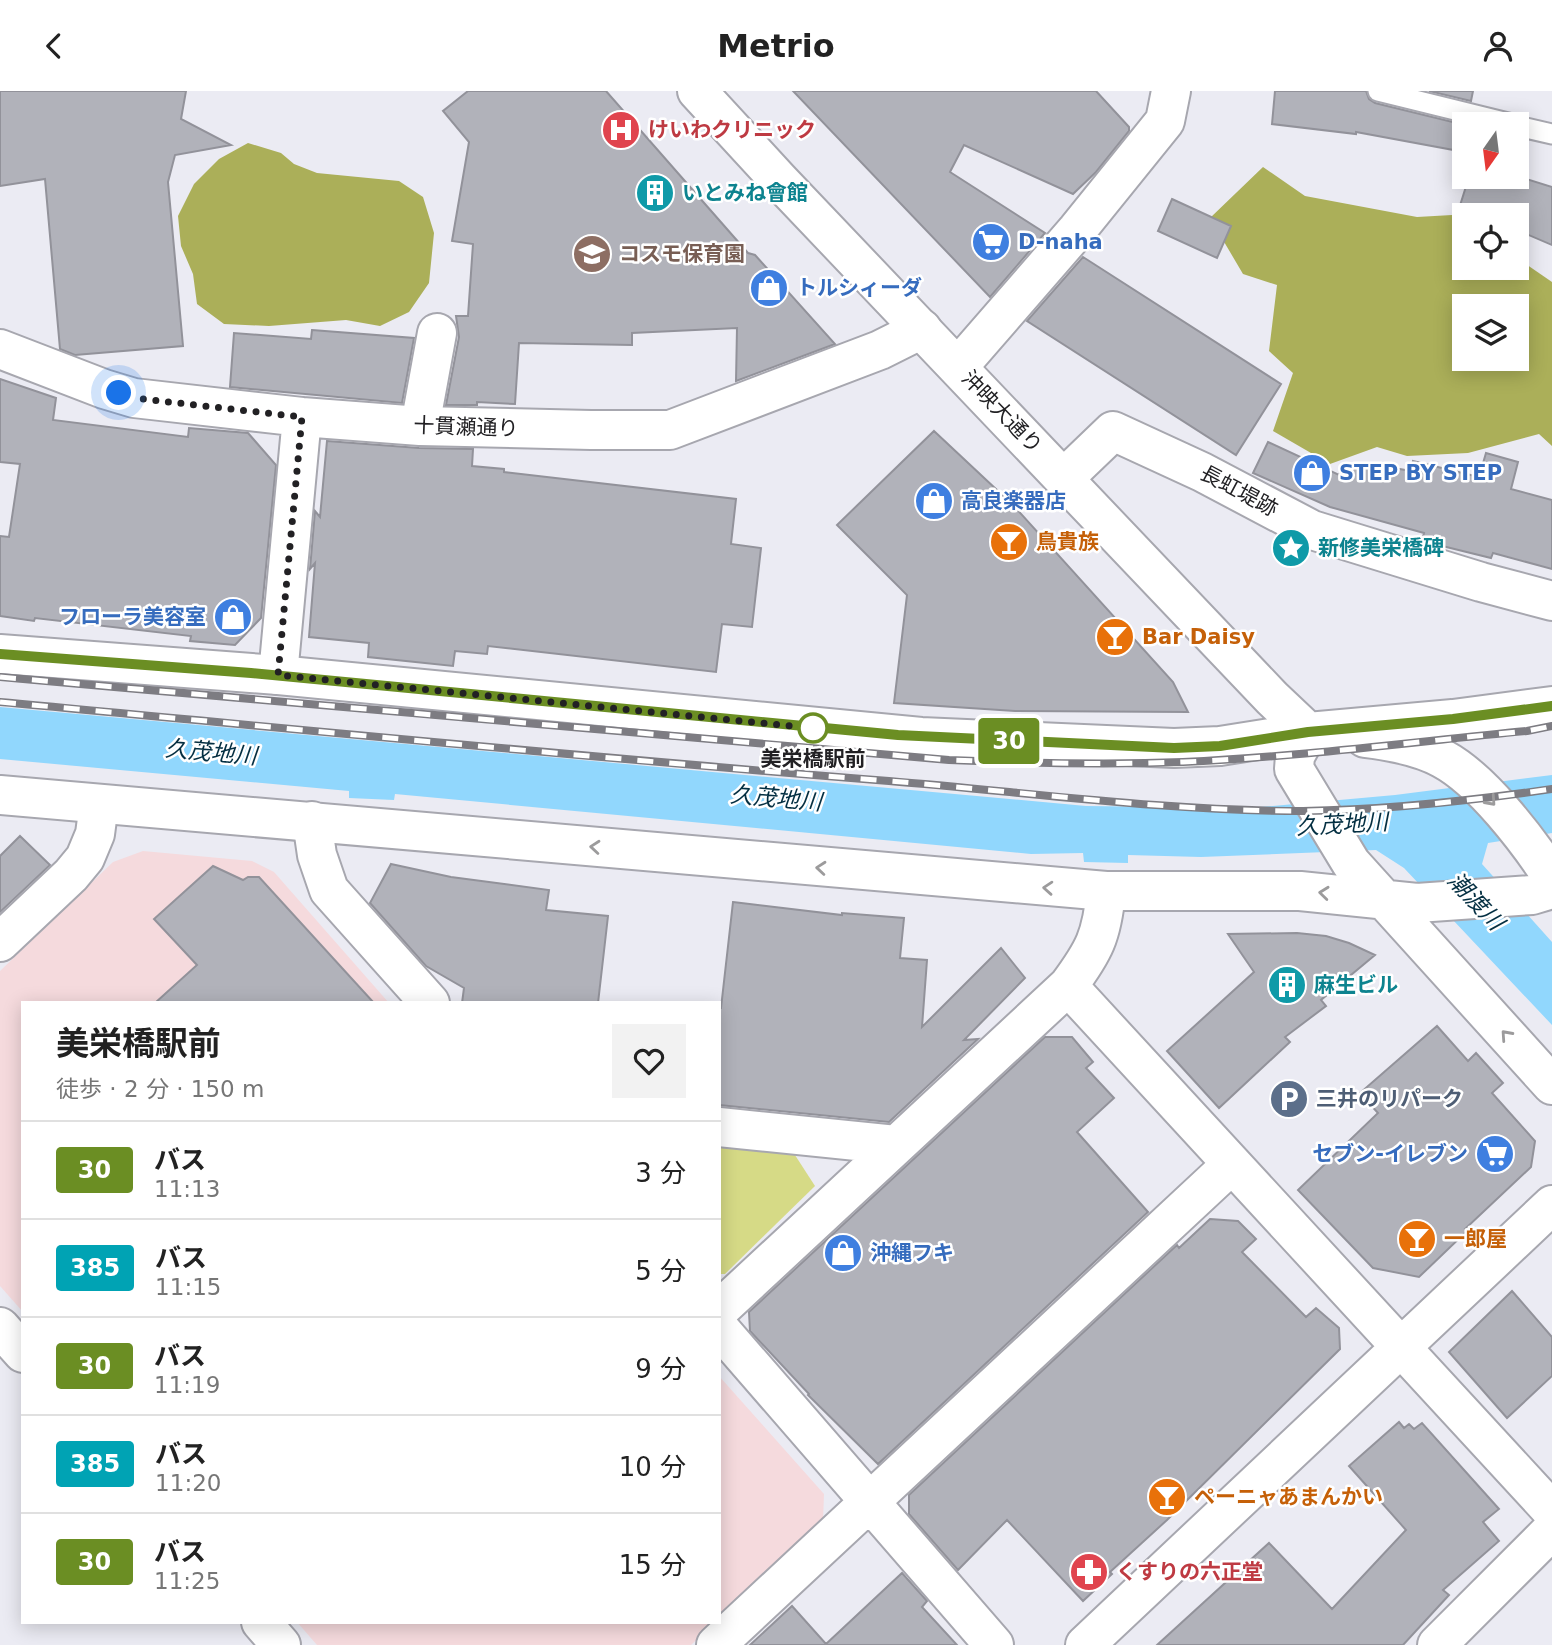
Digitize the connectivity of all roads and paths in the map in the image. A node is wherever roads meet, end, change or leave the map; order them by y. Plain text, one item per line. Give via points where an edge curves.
1 (697, 91) edge
2 (1171, 91) edge
3 (1378, 91) edge
4 (1463, 112) edge
5 (1530, 129) edge
6 (1552, 134) edge
7 (922, 329) junction
8 (438, 333) dead end
9 (0, 349) edge
10 (958, 367) junction
11 (302, 417) junction
12 (420, 426) junction
13 (1064, 478) junction
14 (1552, 601) edge
15 (0, 654) edge
16 (278, 675) junction
17 (1552, 706) edge
18 (1308, 732) junction
19 (0, 796) edge
20 (99, 804) junction
21 (312, 821) junction
22 (1543, 878) edge
23 (1106, 891) junction
24 (1399, 901) junction
25 (0, 942) edge
26 (1068, 986) junction
27 (428, 1001) edge
28 (1552, 1085) edge
29 (721, 1127) edge
30 (896, 1145) junction
31 (1231, 1165) junction
32 (1552, 1205) edge
33 (721, 1308) edge
34 (0, 1327) edge
35 (721, 1330) edge
36 (1399, 1347) junction
37 (21, 1351) edge
38 (870, 1500) junction
39 (1552, 1511) edge
40 (1552, 1530) edge
41 (263, 1624) edge
42 (281, 1645) edge
43 (716, 1645) edge
44 (994, 1645) edge
45 (1085, 1645) edge
46 (1437, 1645) edge

1 - 7 street, 沖映大通り
2 - 10 street via 1165,121
3 - 4 lane
5 - 6 lane
7 - 10 street, 沖映大通り
7 - 12 street, 十貫瀬通り via 880,350 670,430
8 - 12 street
9 - 11 street, 十貫瀬通り via 134,398
10 - 13 street, 沖映大通り
11 - 12 street, 十貫瀬通り
11 - 16 street
13 - 14 street, 長虹堤跡 via 1113,431 1312,530
13 - 18 street, 沖映大通り
15 - 16 street
16 - 18 street via 921,737 1174,748
17 - 18 street
18 -> 22 street via 1379,740 1442,758 1482,791
18 - 24 street via 1295,756 1294,769 1351,863
19 - 20 street
20 - 21 street
20 - 25 street via 95,834 85,858
23 -> 21 street
21 - 27 street via 329,890
22 - 24 street
24 -> 23 street via 1300,891
23 - 26 street via 1103,922 1089,957
28 -> 24 street
26 - 30 street
26 - 31 street
29 - 30 street
30 - 33 street
31 - 36 street
31 - 38 street
32 - 36 street
34 - 37 street
35 - 38 street
36 - 39 street
36 - 45 street
38 - 43 street
38 - 44 street
40 - 46 street
41 - 42 street

